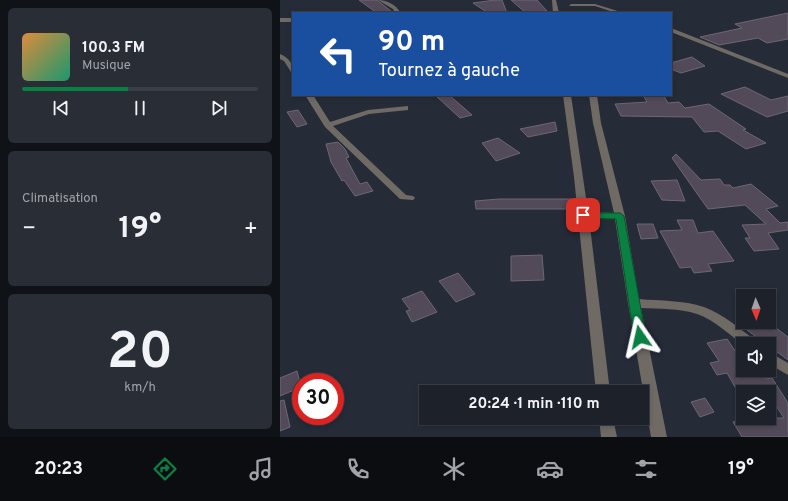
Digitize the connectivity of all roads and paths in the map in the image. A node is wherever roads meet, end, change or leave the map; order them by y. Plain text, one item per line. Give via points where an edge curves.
1 (380, 0) edge
2 (554, 0) edge
3 (571, 3) edge
4 (397, 12) edge
5 (556, 12) edge
6 (618, 12) edge
7 (280, 20) edge
8 (292, 20) edge
9 (672, 30) edge
10 (280, 56) edge
11 (292, 69) edge
12 (788, 76) edge
13 (310, 96) edge
14 (567, 96) edge
15 (593, 96) edge
16 (405, 108) dead end
17 (328, 125) junction
18 (410, 198) dead end
19 (583, 215) junction
20 (620, 216) junction
21 (634, 304) junction
22 (741, 337) edge
23 (776, 362) edge
24 (788, 370) edge
25 (602, 385) edge
26 (607, 425) edge
27 (609, 437) edge
28 (659, 437) edge

1 - 4 street
2 - 5 street
3 - 6 street via 595,5
7 - 8 street
9 - 12 street
10 - 11 street
13 - 17 street
14 - 19 street
15 - 20 street via 597,123
16 - 17 street via 368,112
17 - 18 street via 403,197
19 - 20 street
19 - 25 street
20 - 21 street
21 - 22 street via 679,306 700,311
21 - 28 street
23 - 24 street
26 - 27 street

